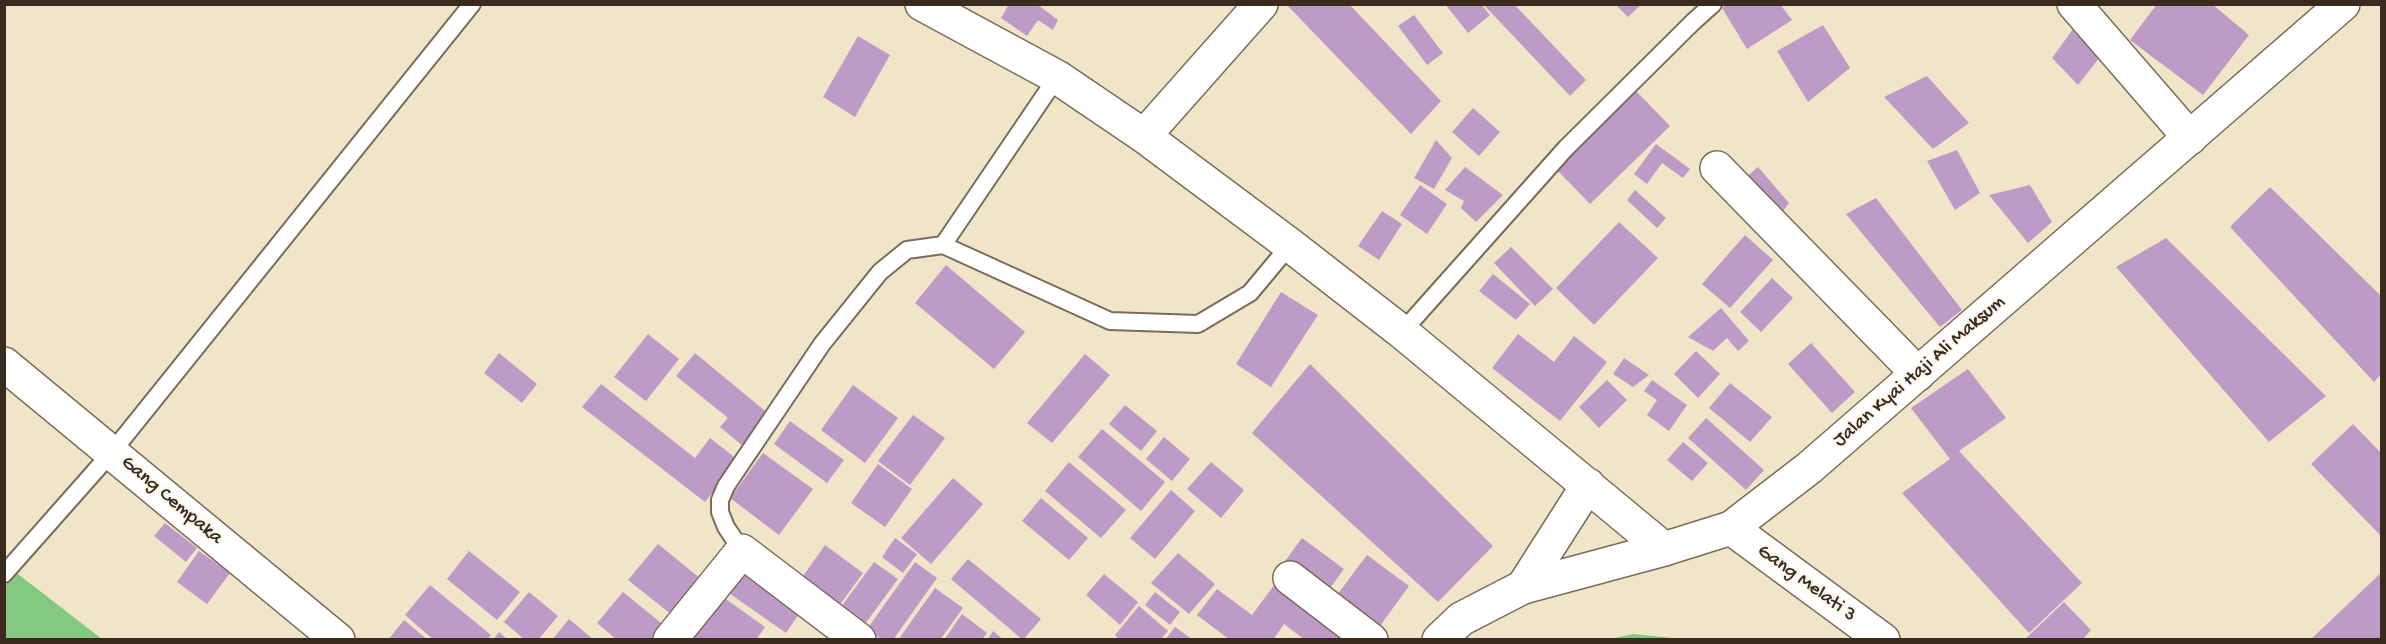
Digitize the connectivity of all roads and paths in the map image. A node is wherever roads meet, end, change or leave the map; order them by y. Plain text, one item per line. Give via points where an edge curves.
1 (472, 4) edge
2 (922, 4) edge
3 (1260, 4) edge
4 (1713, 4) edge
5 (2074, 4) edge
6 (2343, 4) edge
7 (1057, 77) junction
8 (1144, 136) junction
9 (2190, 138) junction
10 (1717, 168) dead end
11 (943, 245) junction
12 (1290, 245) junction
13 (1402, 332) junction
14 (4, 364) edge
15 (1918, 374) junction
16 (112, 452) junction
17 (1588, 485) junction
18 (1731, 528) junction
19 (1664, 549) junction
20 (742, 551) junction
21 (4, 574) edge
22 (1290, 578) dead end
23 (1522, 587) junction
24 (338, 639) edge
25 (670, 639) edge
26 (859, 639) edge
27 (1371, 639) edge
28 (1439, 639) edge
29 (1883, 639) edge

1 - 16 lane
2 - 7 street
3 - 8 street
4 - 13 lane via 1566,148
5 - 9 street
6 - 9 street, Jalan Kyai Haji Ali Maksum
7 - 8 street
7 - 11 lane
8 - 12 street
9 - 15 street, Jalan Kyai Haji Ali Maksum
10 - 15 street
11 - 12 lane via 1110,321 1198,324 1250,293
11 - 20 lane via 908,250 880,272 822,344 726,486 720,512
12 - 13 street
13 - 17 street
14 - 16 street, Gang Cempaka
15 - 18 street, Jalan Kyai Haji Ali Maksum via 1809,468
16 - 21 lane
16 - 24 street, Gang Cempaka
17 - 19 street
17 - 23 street
18 - 19 street, Jalan Kyai Haji Ali Maksum
18 - 29 street, Gang Melati 3
19 - 23 street, Jalan Kyai Haji Ali Maksum
20 - 25 street
20 - 26 street
22 - 27 street
23 - 28 street, Jalan Kyai Haji Ali Maksum via 1461,620

